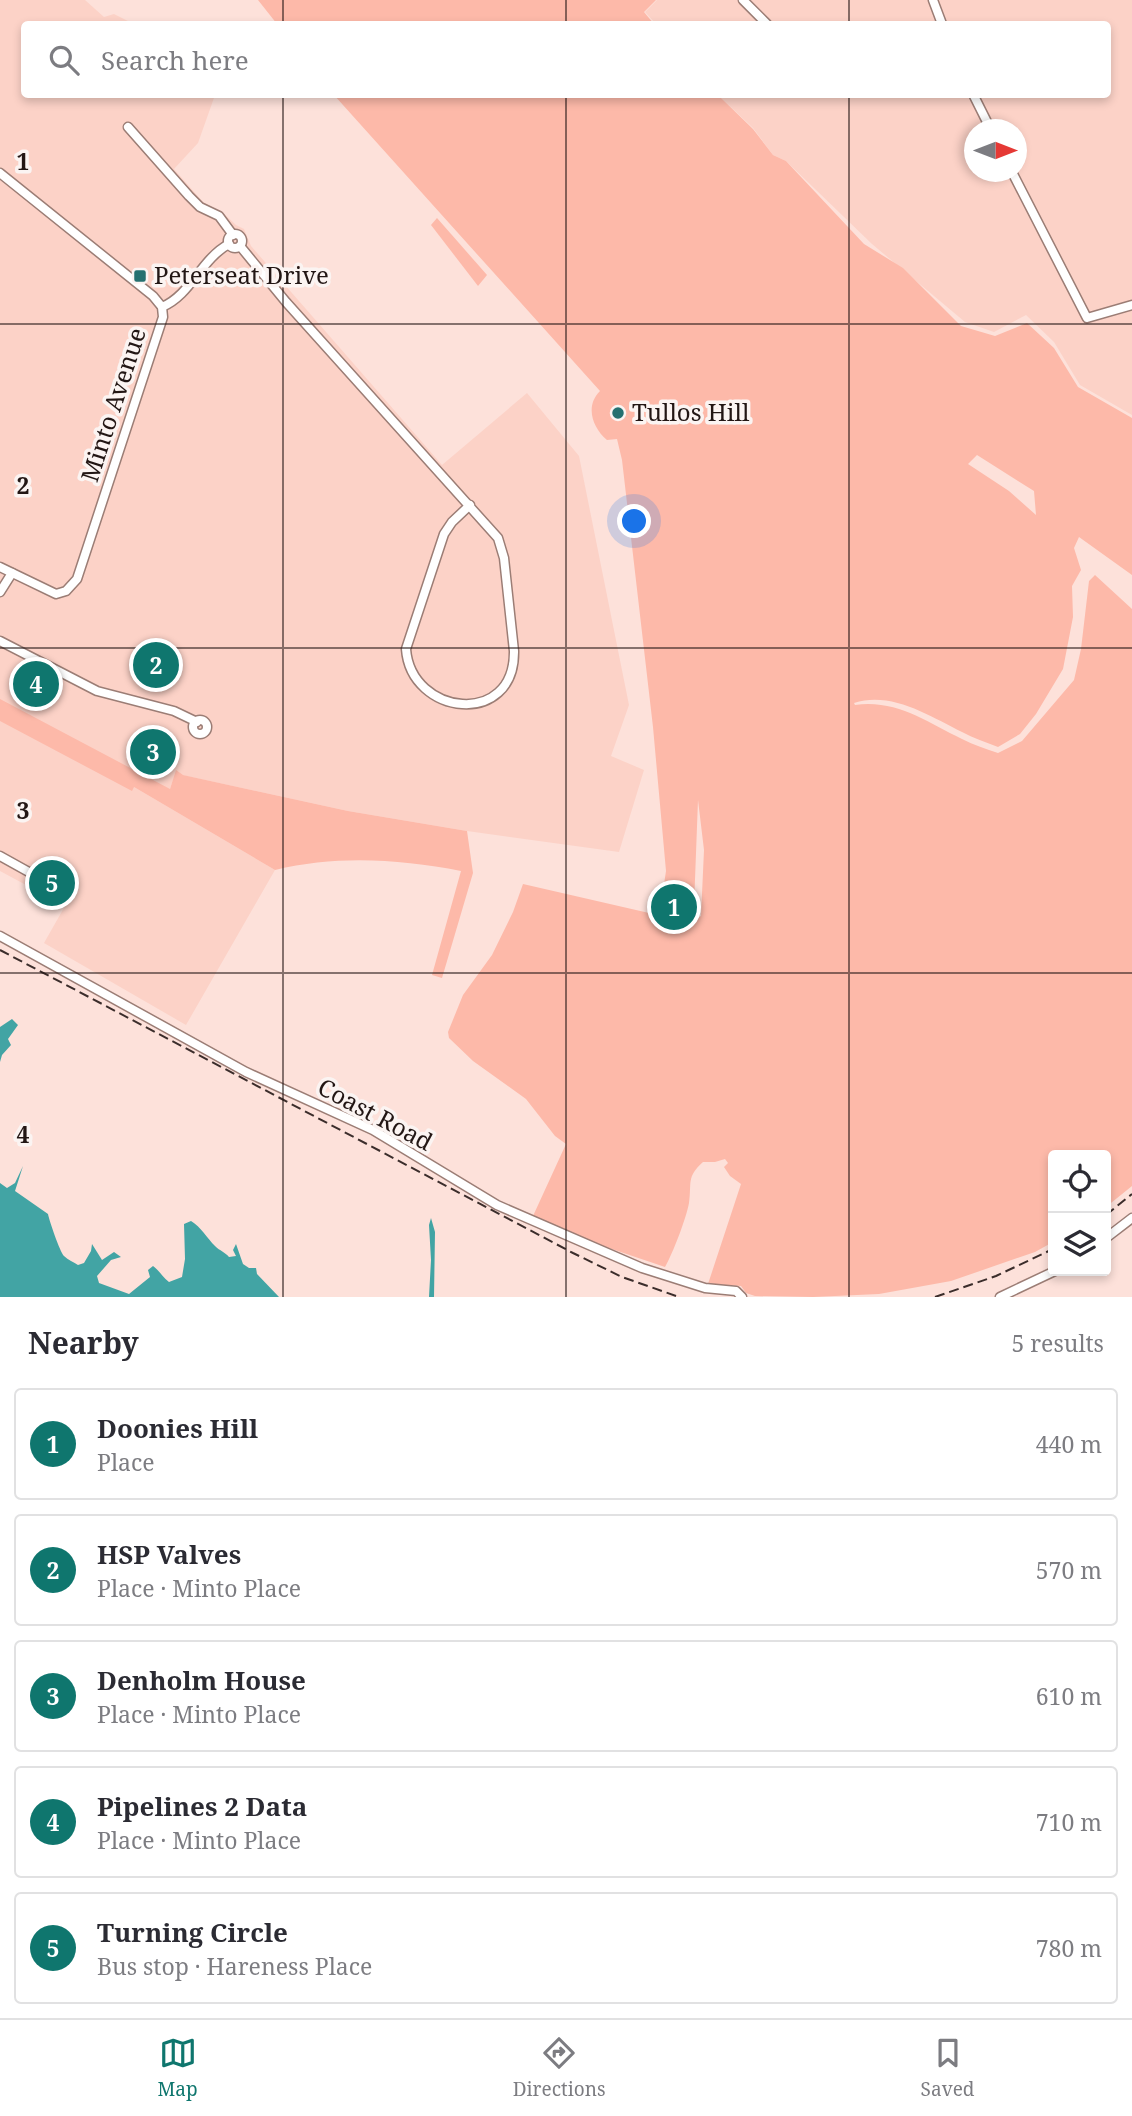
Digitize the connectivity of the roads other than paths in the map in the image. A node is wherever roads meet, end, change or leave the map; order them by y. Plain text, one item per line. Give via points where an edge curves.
1 (743, 0) edge
2 (933, 0) edge
3 (763, 21) edge
4 (941, 21) edge
5 (975, 98) edge
6 (985, 119) edge
7 (128, 127) dead end
8 (0, 173) edge
9 (1017, 182) edge
10 (231, 240) junction
11 (1132, 305) edge
12 (162, 307) junction
13 (470, 505) junction
14 (0, 566) edge
15 (12, 573) junction
16 (0, 592) edge
17 (0, 641) edge
18 (197, 722) dead end
19 (0, 856) edge
20 (57, 895) dead end
21 (0, 936) edge
22 (1132, 1218) edge
23 (1111, 1234) edge
24 (1048, 1274) edge
25 (742, 1297) edge
26 (1000, 1297) edge

1 - 3 street
2 - 4 street
5 - 6 street
7 - 10 street via 200,207 219,216
8 - 12 street, Minto Avenue
9 - 11 street via 1087,318
10 - 12 street via 177,298
10 - 13 street
12 - 15 street, Minto Avenue via 160,326 77,579 65,592 55,594
13 - 13 street via 444,534 406,649 414,677 426,691 473,705 506,685 513,669 513,651 500,541
14 - 15 street
15 - 16 street
17 - 18 street via 97,691 174,711
19 - 20 street via 44,881
21 - 25 street, Coast Road via 246,1072 373,1130 506,1209 642,1268 705,1288 736,1291
22 - 23 street
24 - 26 street

